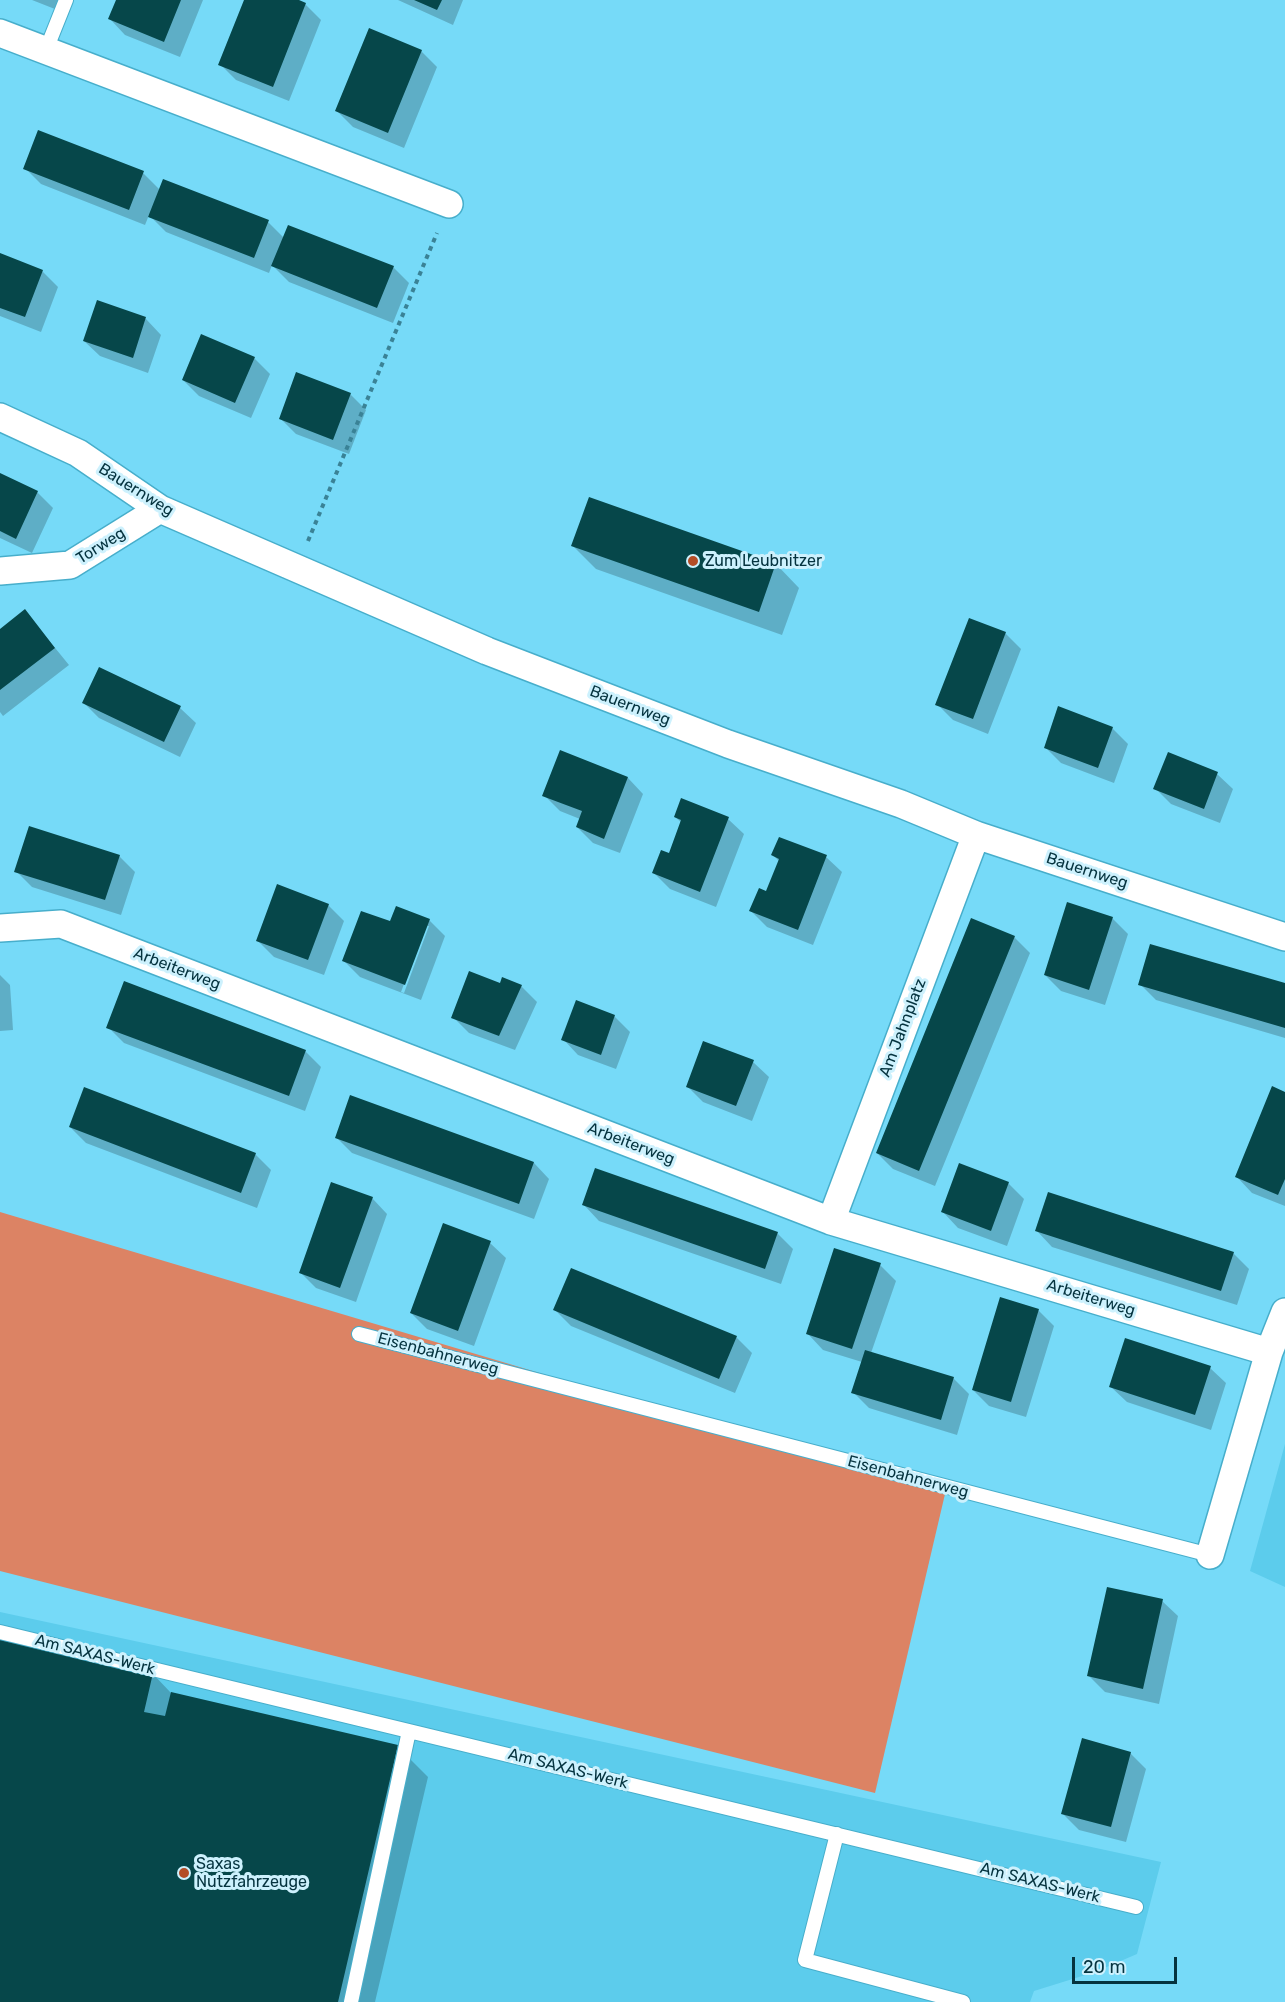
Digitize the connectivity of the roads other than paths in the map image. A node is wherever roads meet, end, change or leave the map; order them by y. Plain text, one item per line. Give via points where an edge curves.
1 (66, 0) edge
2 (0, 33) edge
3 (46, 50) junction
4 (449, 204) road end
5 (0, 417) edge
6 (160, 509) junction
7 (0, 571) edge
8 (976, 835) junction
9 (0, 928) edge
10 (1285, 937) edge
11 (831, 1221) junction
12 (1285, 1312) edge
13 (359, 1334) dead end
14 (1269, 1352) junction
15 (1210, 1555) joint
16 (0, 1632) edge
17 (409, 1731) junction
18 (837, 1834) junction
19 (1136, 1907) dead end
20 (351, 2002) edge
21 (963, 2002) edge

1 - 3 lane
2 - 3 street
3 - 4 street
5 - 6 street, Bauernweg via 78,453
6 - 7 street, Torweg via 70,565
6 - 8 street, Bauernweg via 487,651
8 - 10 street, Bauernweg
8 - 11 street, Am Jahnplatz
9 - 11 street, Arbeiterweg via 61,924
11 - 14 street, Arbeiterweg
12 - 14 street, Eisenbahnerweg
13 - 15 lane, Eisenbahnerweg
14 - 15 street, Eisenbahnerweg
16 - 17 lane, Am SAXAS-Werk
17 - 18 lane, Am SAXAS-Werk
17 - 20 lane
18 - 19 lane, Am SAXAS-Werk
18 - 21 lane via 805,1960

